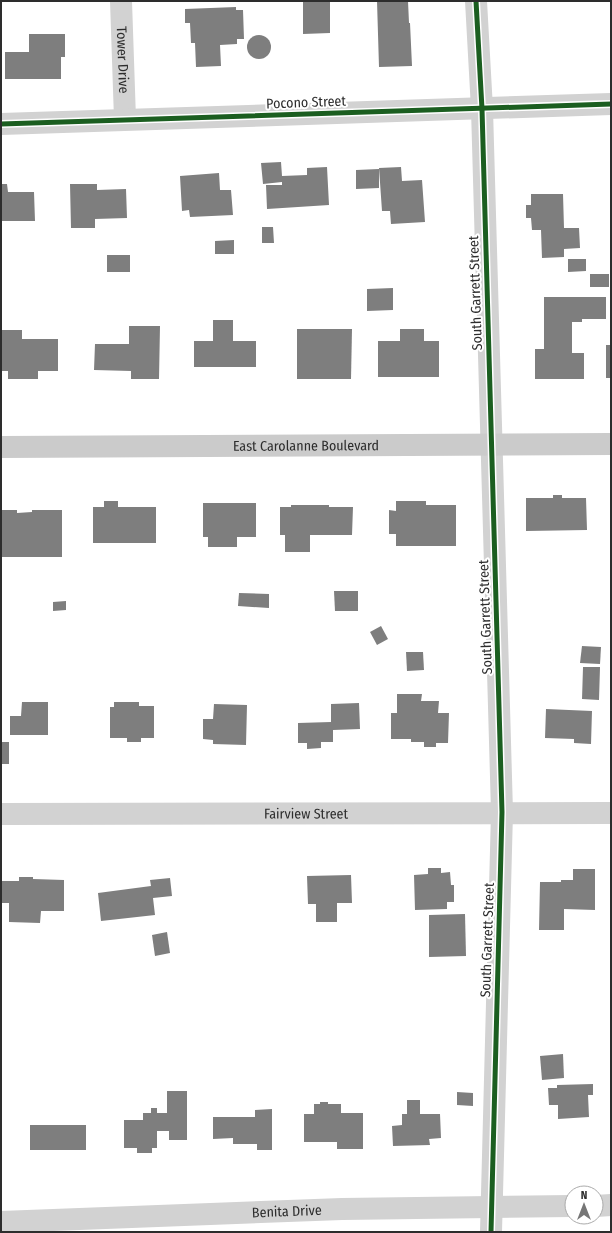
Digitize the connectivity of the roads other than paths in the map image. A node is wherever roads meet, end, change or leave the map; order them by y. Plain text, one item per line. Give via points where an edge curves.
1 (121, 1) edge
2 (476, 1) edge
3 (611, 104) edge
4 (482, 109) junction
5 (124, 120) junction
6 (1, 124) edge
7 (611, 444) edge
8 (492, 445) junction
9 (1, 447) edge
10 (502, 812) junction
11 (611, 813) edge
12 (1, 814) edge
13 (490, 1206) junction
14 (564, 1206) edge
15 (1, 1222) edge
16 (491, 1232) edge

1 - 5 street, Tower Drive
2 - 4 street, South Garrett Street
3 - 4 street, Pocono Street
4 - 5 street, Pocono Street
4 - 8 street, South Garrett Street
5 - 6 street, Pocono Street
7 - 8 street, East Carolanne Boulevard
8 - 9 street, East Carolanne Boulevard
8 - 10 street, South Garrett Street
10 - 11 street, Fairview Street
10 - 12 street, Fairview Street
10 - 13 street, South Garrett Street
13 - 14 street, Benita Drive
13 - 15 street, Benita Drive
13 - 16 street, South Garrett Street

